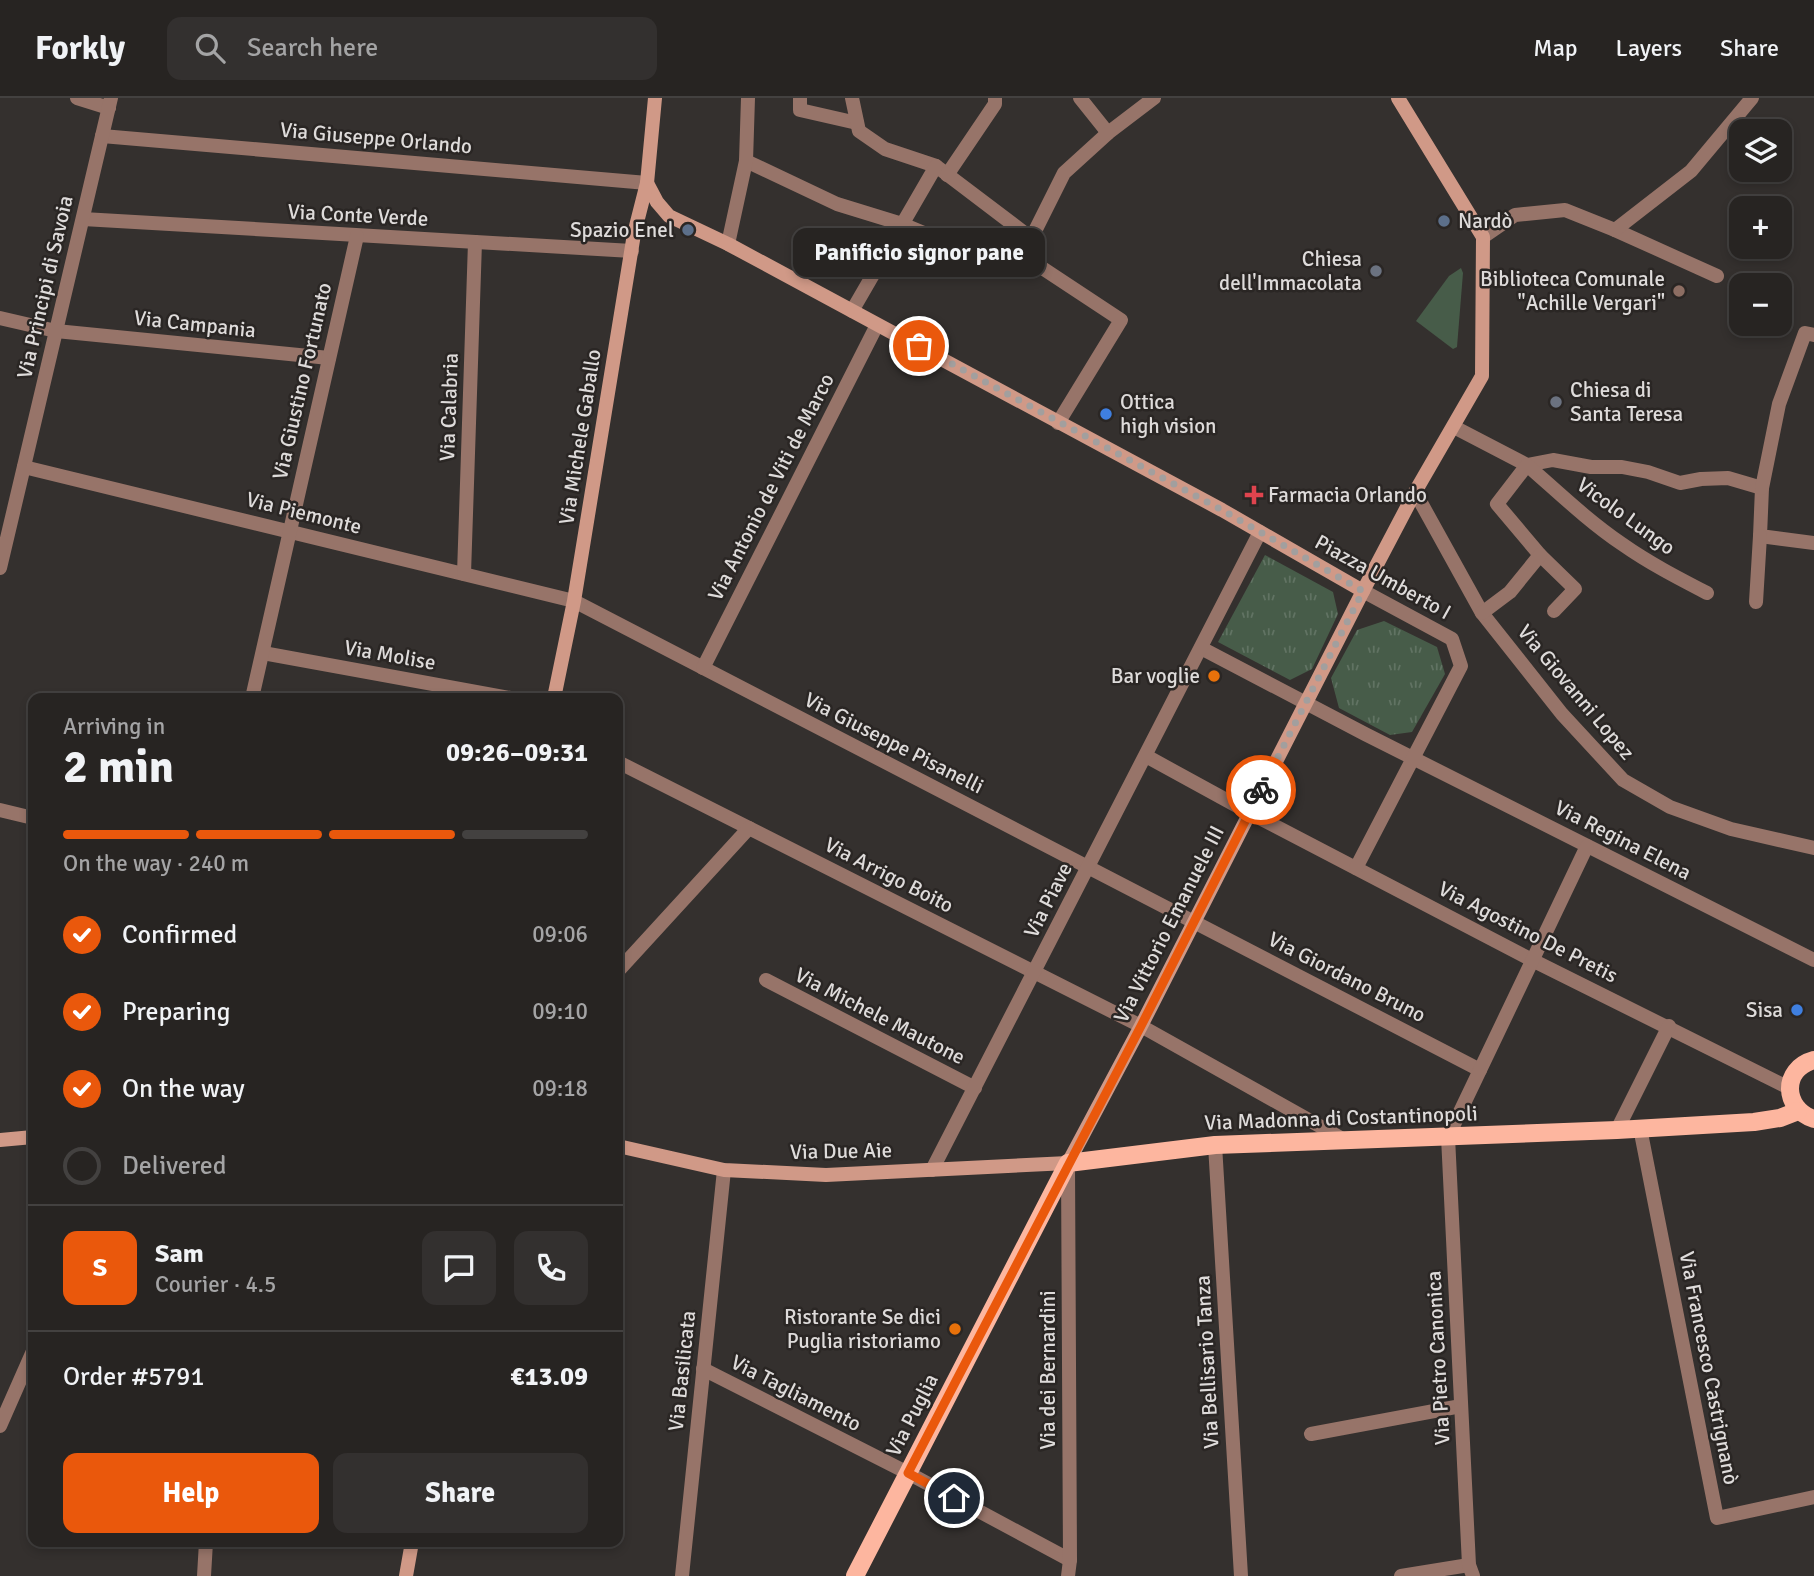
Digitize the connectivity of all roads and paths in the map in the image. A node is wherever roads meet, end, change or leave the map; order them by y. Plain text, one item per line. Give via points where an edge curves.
1 (77, 98) edge
2 (655, 98) edge
3 (748, 98) edge
4 (800, 98) edge
5 (852, 98) edge
6 (995, 98) edge
7 (1080, 98) edge
8 (1154, 98) edge
9 (1398, 98) edge
10 (1751, 99) edge
11 (110, 103) edge
12 (858, 123) junction
13 (1108, 133) junction
14 (102, 136) junction
15 (746, 161) junction
16 (941, 170) junction
17 (647, 183) junction
18 (83, 219) junction
19 (902, 224) junction
20 (1615, 230) junction
21 (357, 236) junction
22 (1483, 237) junction
23 (1031, 239) junction
24 (475, 242) junction
25 (728, 244) junction
26 (632, 251) junction
27 (1024, 256) junction
28 (1717, 276) dead end
29 (852, 311) junction
30 (0, 318) edge
31 (877, 324) junction
32 (56, 331) junction
33 (1814, 335) edge
34 (329, 358) junction
35 (1058, 423) junction
36 (1454, 427) junction
37 (1527, 465) junction
38 (24, 467) junction
39 (1762, 488) junction
40 (1415, 492) junction
41 (290, 530) junction
42 (1260, 532) junction
43 (1760, 536) junction
44 (1814, 543) edge
45 (1540, 555) junction
46 (0, 568) edge
47 (464, 574) junction
48 (1363, 591) junction
49 (1707, 593) dead end
50 (574, 601) junction
51 (1756, 602) dead end
52 (1554, 611) dead end
53 (1482, 613) junction
54 (1200, 648) junction
55 (262, 653) junction
56 (703, 668) junction
57 (253, 693) edge
58 (482, 693) edge
59 (555, 693) edge
60 (1305, 704) junction
61 (1146, 756) junction
62 (1413, 758) junction
63 (623, 765) edge
64 (0, 810) edge
65 (1250, 813) junction
66 (28, 817) edge
67 (749, 828) junction
68 (1587, 846) junction
69 (1814, 848) edge
70 (1088, 867) junction
71 (1356, 868) junction
72 (1194, 922) junction
73 (1532, 960) junction
74 (1814, 960) edge
75 (623, 966) edge
76 (1035, 972) junction
77 (766, 980) dead end
78 (1141, 1026) junction
79 (1669, 1026) junction
80 (1814, 1060) edge
81 (1480, 1070) junction
82 (975, 1088) junction
83 (1789, 1088) junction
84 (1806, 1115) edge
85 (1640, 1128) junction
86 (1617, 1130) junction
87 (1448, 1137) junction
88 (28, 1138) edge
89 (1341, 1138) junction
90 (0, 1140) edge
91 (1215, 1145) junction
92 (623, 1147) edge
93 (1068, 1163) junction
94 (724, 1170) junction
95 (932, 1170) junction
96 (28, 1362) edge
97 (704, 1369) junction
98 (1461, 1406) junction
99 (0, 1426) edge
100 (1311, 1434) dead end
101 (908, 1473) junction
102 (1814, 1497) edge
103 (206, 1547) edge
104 (411, 1547) edge
105 (1070, 1560) junction
106 (1471, 1570) edge
107 (204, 1576) edge
108 (406, 1576) edge
109 (682, 1576) edge
110 (855, 1576) edge
111 (1068, 1576) edge
112 (1241, 1576) edge
113 (1401, 1576) edge

1 - 11 street
2 - 17 street, Via Michele Gaballo
3 - 15 street
4 - 12 street via 800,110
5 - 12 street
6 - 16 street via 995,104
7 - 13 street
8 - 13 street
9 - 22 street
10 - 20 street via 1691,171
11 - 14 street, Via Principi di Savoia
12 - 16 street via 859,131 885,149
13 - 23 street via 1064,173
14 - 17 street, Via Giuseppe Orlando
14 - 18 street, Via Principi di Savoia
15 - 19 street via 837,204
15 - 25 street
16 - 19 street
16 - 23 street
17 - 25 street, Piazza Umberto I via 669,216
17 - 26 street, Via Michele Gaballo
18 - 21 street, Via Conte Verde
18 - 32 street, Via Principi di Savoia
19 - 27 street via 1015,271
19 - 29 street
20 - 22 street via 1565,210 1516,215
20 - 28 street
21 - 24 street, Via Conte Verde
21 - 34 street, Via Giustino Fortunato
22 - 36 street, Via Vittorio Emanuele III via 1482,376
23 - 27 street
24 - 26 street, Via Conte Verde
24 - 47 street, Via Calabria
25 - 29 street, Piazza Umberto I
26 - 50 street, Via Michele Gaballo
27 - 35 street via 1121,320
29 - 31 street, Piazza Umberto I
30 - 32 street, Via Campania
31 - 35 street, Piazza Umberto I
31 - 56 street, Via Antonio de Viti de Marco
32 - 34 street, Via Campania
32 - 38 street, Via Principi di Savoia
33 - 39 street via 1805,334 1779,404
34 - 41 street, Via Giustino Fortunato
35 - 42 street, Piazza Umberto I
36 - 37 street, Vicolo Lungo
36 - 40 street, Via Vittorio Emanuele III
37 - 39 street via 1553,460 1622,467 1680,483 1728,478
37 - 45 street via 1497,504
37 - 49 street, Vicolo Lungo via 1622,544
38 - 41 street, Via Piemonte
38 - 46 street, Via Principi di Savoia
39 - 43 street
40 - 48 street, Via Vittorio Emanuele III
40 - 53 street, Via Giovanni Lopez
41 - 47 street, Via Piemonte
41 - 55 street, Via Giustino Fortunato
42 - 48 street, Piazza Umberto I
42 - 54 street
43 - 44 street
43 - 51 street
45 - 52 street via 1575,589
45 - 53 street via 1510,592
47 - 50 street, Via Piemonte
48 - 60 street, Via Vittorio Emanuele III
48 - 62 street, Piazza Umberto I via 1452,639 1461,666
50 - 56 street, Via Giuseppe Pisanelli
50 - 59 street, Via Michele Gaballo
53 - 69 street, Via Giovanni Lopez via 1562,714 1623,780 1670,807 1731,829
54 - 60 street
54 - 61 street, Via Piave
55 - 57 street, Via Giustino Fortunato
55 - 58 street, Via Molise
56 - 70 street, Via Giuseppe Pisanelli
60 - 62 street
60 - 65 street, Via Vittorio Emanuele III
61 - 65 street, Via Agostino De Pretis
61 - 70 street, Via Piave
62 - 68 street, Via Regina Elena
62 - 71 street, Piazza Umberto I
63 - 67 street, Via Arrigo Boito
64 - 66 street
65 - 71 street, Via Agostino De Pretis
65 - 72 street, Via Vittorio Emanuele III
67 - 75 street
67 - 76 street, Via Arrigo Boito
68 - 73 street
68 - 74 street, Via Regina Elena
70 - 72 street, Via Giuseppe Pisanelli
70 - 76 street, Via Piave
71 - 73 street, Via Agostino De Pretis
72 - 78 street, Via Vittorio Emanuele III
72 - 81 street, Via Giordano Bruno
73 - 79 street, Via Agostino De Pretis
73 - 81 street
76 - 78 street, Via Arrigo Boito
76 - 82 street, Via Piave
77 - 82 street, Via Michele Mautone
78 - 89 street, Via Arrigo Boito
78 - 93 street, Via Vittorio Emanuele III
79 - 83 street, Via Agostino De Pretis
79 - 86 street
80 - 83 main road via 1796,1070
81 - 87 street
82 - 95 street, Via Piave
83 - 84 main road via 1793,1104
84 - 85 main road, Via Madonna di Costantinopoli
85 - 86 main road, Via Madonna di Costantinopoli
85 - 102 street, Via Francesco Castrignanò via 1717,1518
86 - 87 main road, Via Madonna di Costantinopoli
87 - 89 main road, Via Madonna di Costantinopoli
87 - 98 street, Via Pietro Canonica
88 - 90 street
89 - 91 main road, Via Madonna di Costantinopoli
91 - 93 main road, Via Madonna di Costantinopoli
91 - 112 street, Via Bellisario Tanza
92 - 94 street, Via Due Aie
93 - 95 street, Via Due Aie
93 - 101 main road, Via Puglia
93 - 105 street, Via dei Bernardini
94 - 95 street, Via Due Aie via 826,1175
94 - 97 street, Via Basilicata
96 - 99 street
97 - 101 street, Via Tagliamento
97 - 109 street, Via Basilicata
98 - 100 street
98 - 106 street, Via Pietro Canonica
101 - 105 street, Via Tagliamento
101 - 110 main road, Via Puglia
103 - 107 street
104 - 108 street
105 - 111 street, Via dei Bernardini
106 - 113 street

